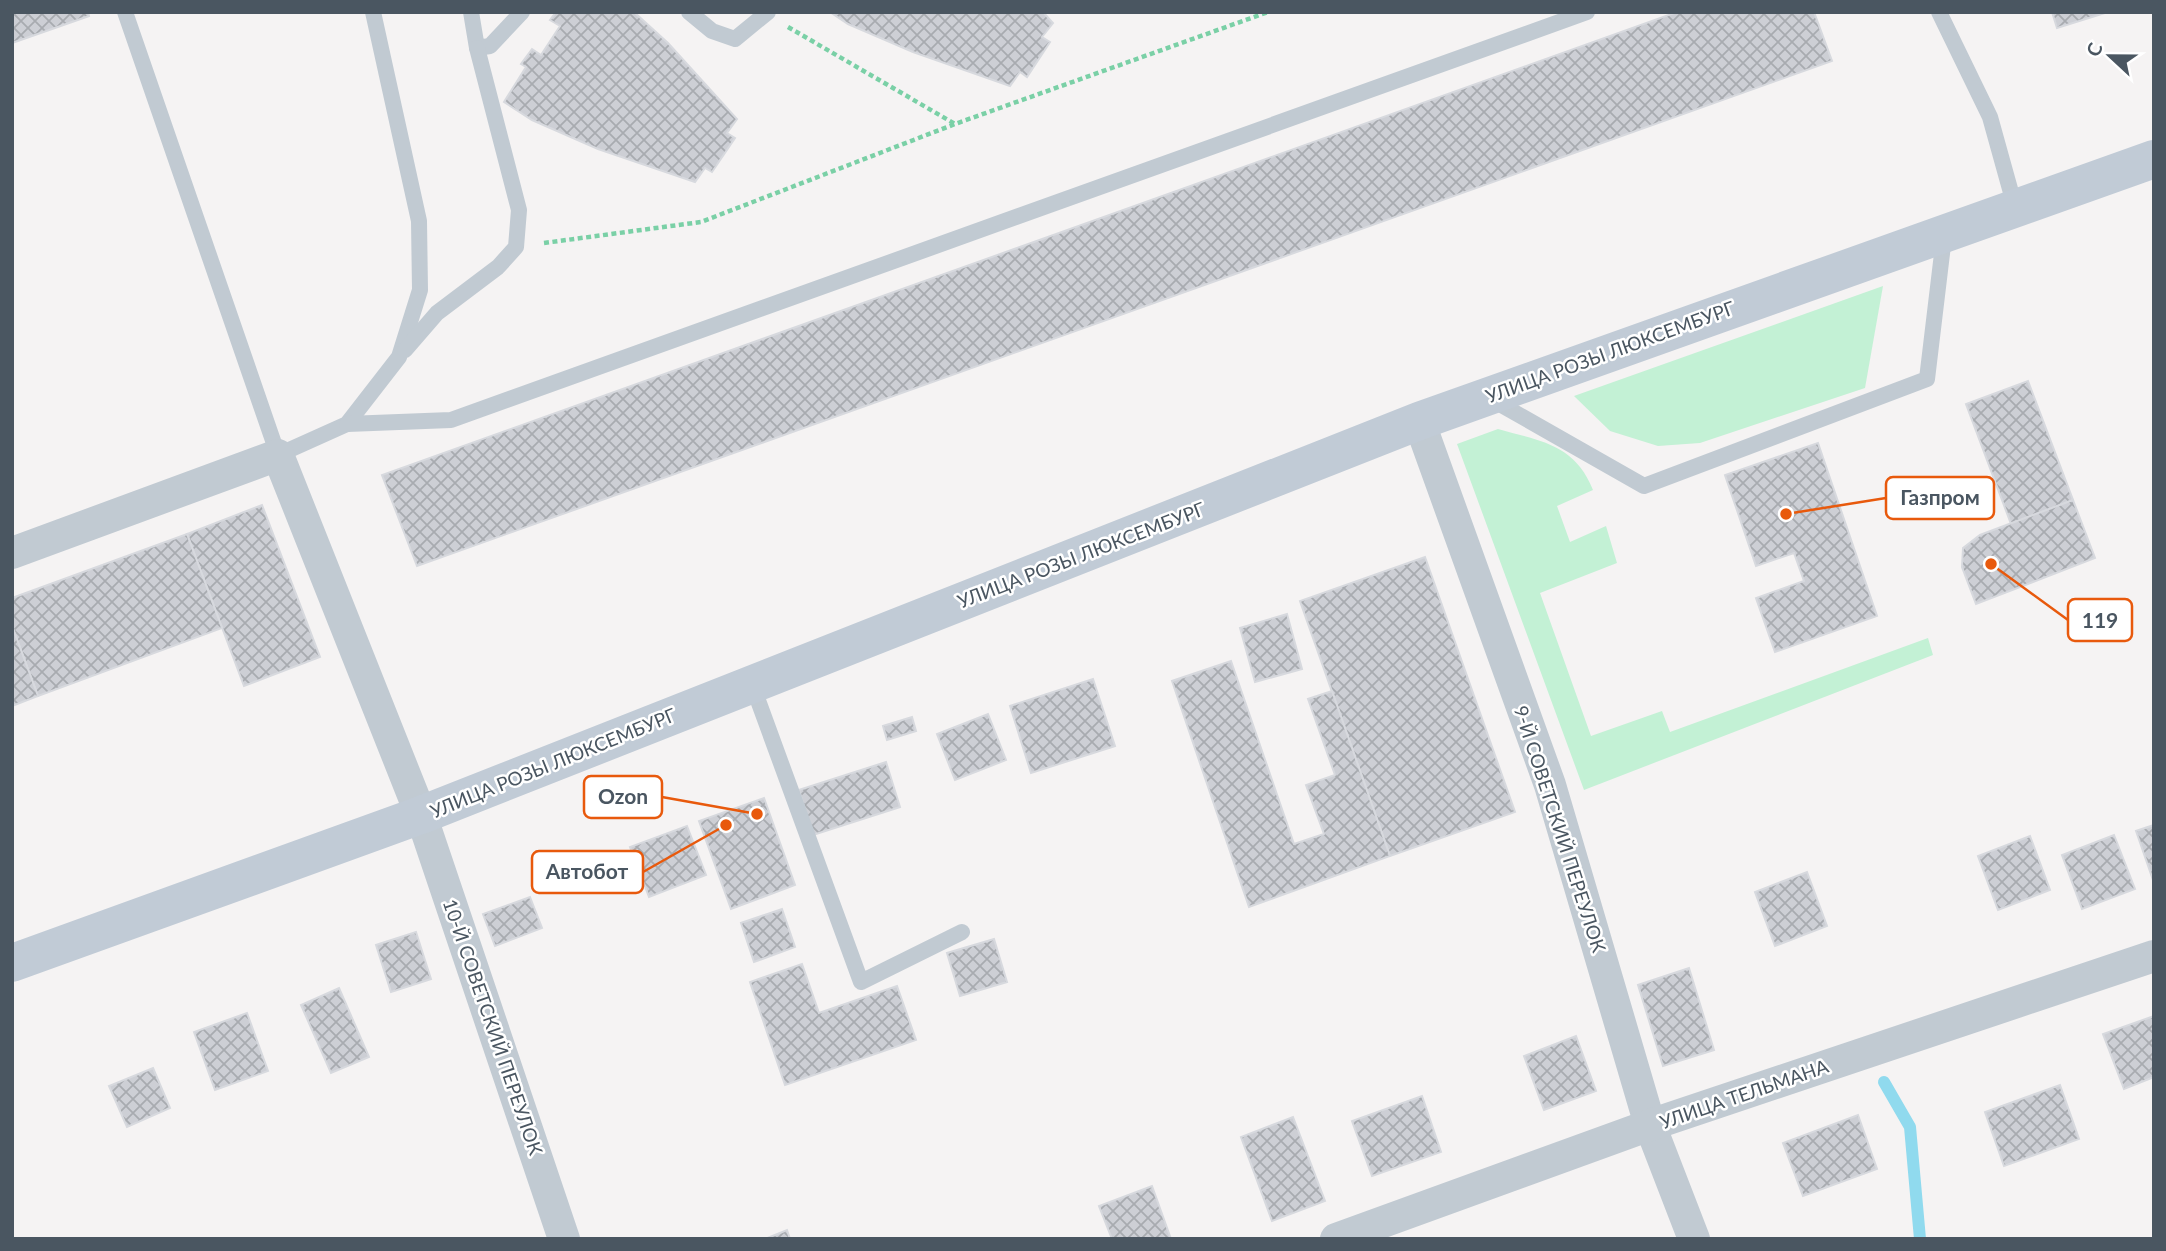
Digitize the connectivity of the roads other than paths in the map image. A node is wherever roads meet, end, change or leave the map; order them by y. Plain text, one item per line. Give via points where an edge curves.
1 (125, 12) edge
2 (373, 12) edge
3 (471, 12) edge
4 (522, 12) edge
5 (689, 12) edge
6 (1587, 12) edge
7 (1939, 12) edge
8 (767, 13) edge
9 (477, 48) junction
10 (2154, 159) edge
11 (2015, 207) junction
12 (1944, 232) junction
13 (399, 358) junction
14 (1486, 396) junction
15 (1419, 421) junction
16 (347, 424) junction
17 (278, 455) junction
18 (12, 553) edge
19 (752, 684) junction
20 (421, 815) junction
21 (962, 932) dead end
22 (2154, 956) edge
23 (12, 963) edge
24 (1650, 1125) junction
25 (564, 1239) edge
26 (1336, 1239) edge
27 (1694, 1239) edge

1 - 17 lane
2 - 13 lane via 419,221 420,290
3 - 9 lane
4 - 9 lane via 490,46
5 - 8 lane via 712,31 735,39
6 - 16 lane via 451,420
7 - 11 lane via 1990,117
9 - 13 lane via 519,210 516,247 498,267 437,313
10 - 11 main road, УЛИЦА РОЗЫ ЛЮКСЕМБУРГ
11 - 12 main road, УЛИЦА РОЗЫ ЛЮКСЕМБУРГ
12 - 14 main road, УЛИЦА РОЗЫ ЛЮКСЕМБУРГ
12 - 14 lane via 1927,379 1644,486
13 - 16 lane
14 - 15 main road, УЛИЦА РОЗЫ ЛЮКСЕМБУРГ
15 - 19 main road, УЛИЦА РОЗЫ ЛЮКСЕМБУРГ
15 - 24 street, 9-Й СОВЕТСКИЙ ПЕРЕУЛОК via 1550,785
16 - 17 lane
17 - 18 street
17 - 20 street, 10-Й СОВЕТСКИЙ ПЕРЕУЛОК
19 - 20 main road, УЛИЦА РОЗЫ ЛЮКСЕМБУРГ
19 - 21 lane via 861,982
20 - 23 main road, УЛИЦА РОЗЫ ЛЮКСЕМБУРГ
20 - 25 street, 10-Й СОВЕТСКИЙ ПЕРЕУЛОК
22 - 24 street, УЛИЦА ТЕЛЬМАНА
24 - 26 street, УЛИЦА ТЕЛЬМАНА
24 - 27 street, 9-Й СОВЕТСКИЙ ПЕРЕУЛОК

